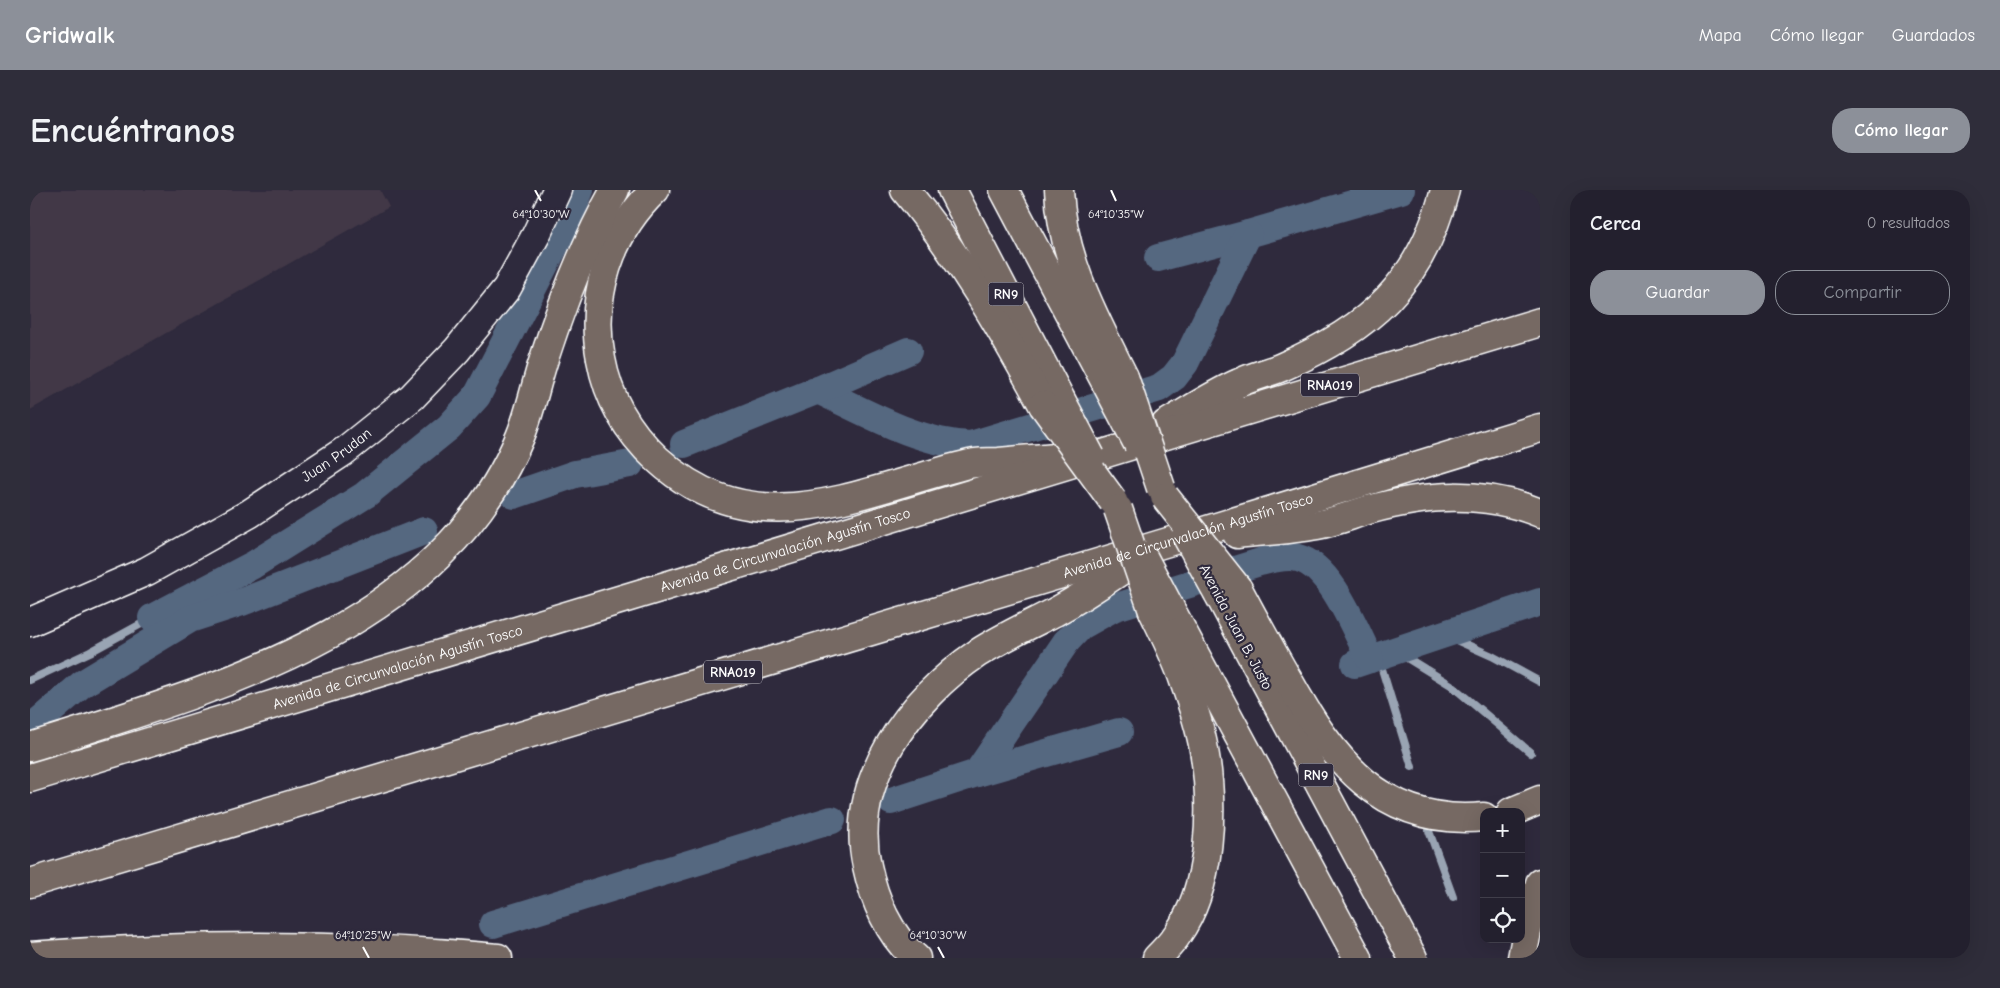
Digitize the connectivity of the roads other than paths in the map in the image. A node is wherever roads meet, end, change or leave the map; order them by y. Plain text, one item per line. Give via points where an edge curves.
1 (557, 190) edge
2 (615, 190) edge
3 (655, 190) edge
4 (905, 190) edge
5 (952, 190) edge
6 (1004, 190) edge
7 (1059, 190) edge
8 (1445, 190) edge
9 (1540, 322) edge
10 (1115, 380) junction
11 (1052, 401) junction
12 (1540, 428) edge
13 (1117, 451) junction
14 (1540, 513) edge
15 (1165, 543) junction
16 (1228, 591) junction
17 (1161, 608) junction
18 (30, 622) edge
19 (30, 747) edge
20 (30, 778) edge
21 (1540, 800) edge
22 (1521, 808) edge
23 (1480, 817) edge
24 (30, 883) edge
25 (1540, 883) edge
26 (30, 956) edge
27 (498, 958) edge
28 (916, 958) edge
29 (1157, 958) edge
30 (1358, 958) edge
31 (1413, 958) edge
32 (1522, 958) edge

1 - 18 street, Juan Prudan via 507,288 457,350 412,397 343,452 249,514 147,571
2 - 19 main road via 587,244 565,300 520,437 490,493 444,551 399,589 361,615 259,668 196,693
3 - 13 main road via 629,221 607,265 597,312 597,342 613,400 627,426 668,469 692,485 744,504 808,507 970,464
4 - 11 main road via 927,216
5 - 11 main road, RN9
6 - 10 main road
7 - 10 main road via 1075,273
8 - 13 main road via 1440,213 1416,263 1398,288 1348,333 1316,352 1240,382
9 - 13 main road, Avenida de Circunvalación Agustín Tosco / RNA019
10 - 16 main road, bridge via 1163,493
11 - 17 main road, bridge via 1116,505
12 - 15 main road, Avenida de Circunvalación Agustín Tosco / RNA019
13 - 20 main road, Avenida de Circunvalación Agustín Tosco / RNA019
14 - 15 main road via 1495,499 1441,496 1370,510 1317,525
15 - 24 main road, Avenida de Circunvalación Agustín Tosco / RNA019
15 - 28 main road via 1056,611 977,654 916,709 893,738 869,792 864,822 864,853 881,912
16 - 23 main road via 1322,736 1349,769 1379,793 1404,807 1443,817
16 - 31 main road, Avenida Juan B. Justo / RN9
17 - 29 main road via 1204,749 1208,786 1206,852 1201,878 1191,909 1178,934
17 - 30 main road
21 - 22 main road
25 - 32 main road
26 - 27 main road via 217,946 326,947

